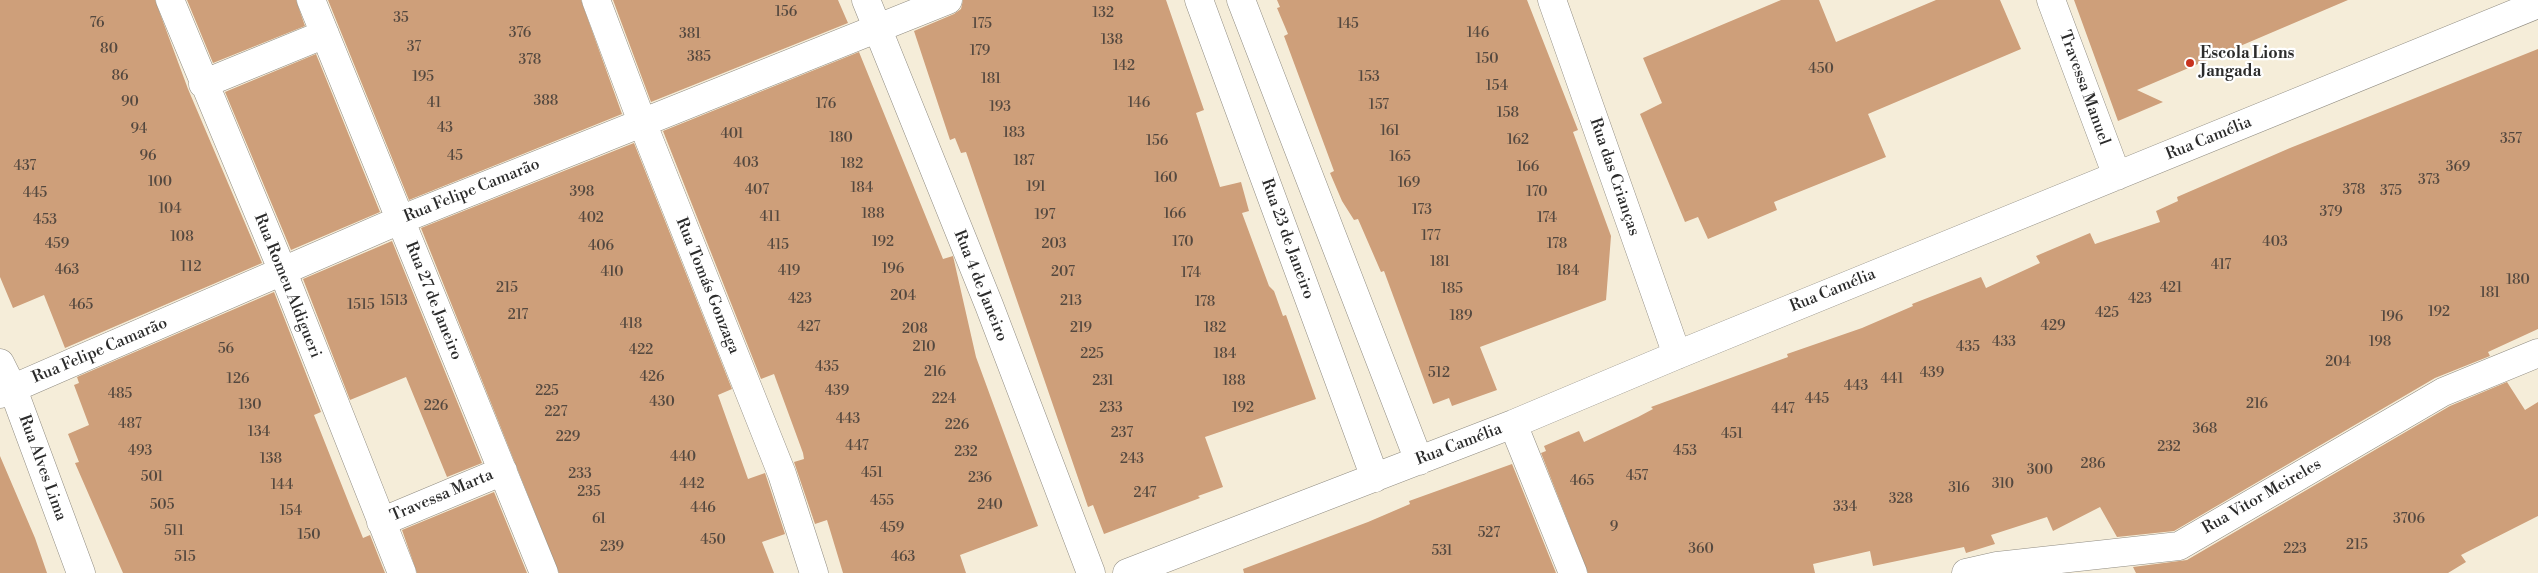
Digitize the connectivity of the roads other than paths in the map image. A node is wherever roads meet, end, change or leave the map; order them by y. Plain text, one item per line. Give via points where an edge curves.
1 (170, 0) edge
2 (311, 0) edge
3 (596, 0) edge
4 (866, 0) edge
5 (948, 0) edge
6 (1199, 0) edge
7 (1241, 0) edge
8 (1552, 0) edge
9 (2051, 0) edge
10 (2538, 4) edge
11 (878, 30) junction
12 (325, 34) junction
13 (203, 84) junction
14 (642, 122) junction
15 (2117, 176) junction
16 (400, 220) junction
17 (283, 272) junction
18 (2538, 353) edge
19 (1677, 355) junction
20 (0, 364) edge
21 (6, 391) edge
22 (1513, 424) junction
23 (1419, 461) junction
24 (503, 471) junction
25 (1375, 478) junction
26 (381, 522) junction
27 (81, 573) edge
28 (402, 573) edge
29 (544, 573) edge
30 (814, 573) edge
31 (1090, 573) edge
32 (1127, 573) edge
33 (1574, 573) edge
34 (1966, 573) edge

1 - 13 street, Rua Romeu Aldigueri
2 - 12 street, Rua 27 de Janeiro
3 - 14 street, Rua Tomás Gonzaga
4 - 11 street, Rua 4 de Janeiro
5 - 11 street, Rua Felipe Camarão
6 - 25 street, Rua 23 de Janeiro
7 - 23 street
8 - 19 street, Rua das Crianças
9 - 15 street, Travessa Manuel
10 - 15 street, Rua Camélia
11 - 14 street, Rua Felipe Camarão
11 - 31 street, Rua 4 de Janeiro via 989,305
12 - 13 street
12 - 16 street, Rua 27 de Janeiro
13 - 17 street, Rua Romeu Aldigueri
14 - 16 street, Rua Felipe Camarão
14 - 30 street, Rua Tomás Gonzaga via 782,474
15 - 19 street, Rua Camélia
16 - 17 street, Rua Felipe Camarão
16 - 24 street, Rua 27 de Janeiro
17 - 21 street, Rua Felipe Camarão
17 - 26 street, Rua Romeu Aldigueri
18 - 34 street, Rua Vitor Meireles via 2443,392 2179,546 1997,566
19 - 22 street, Rua Camélia
20 - 21 street, Rua Alves Lima
21 - 27 street, Rua Alves Lima
22 - 23 street, Rua Camélia
22 - 33 street
23 - 25 street, Rua Camélia
24 - 26 street, Travessa Marta
24 - 29 street, Rua 27 de Janeiro
25 - 32 street, Rua Camélia
26 - 28 street, Rua Romeu Aldigueri

